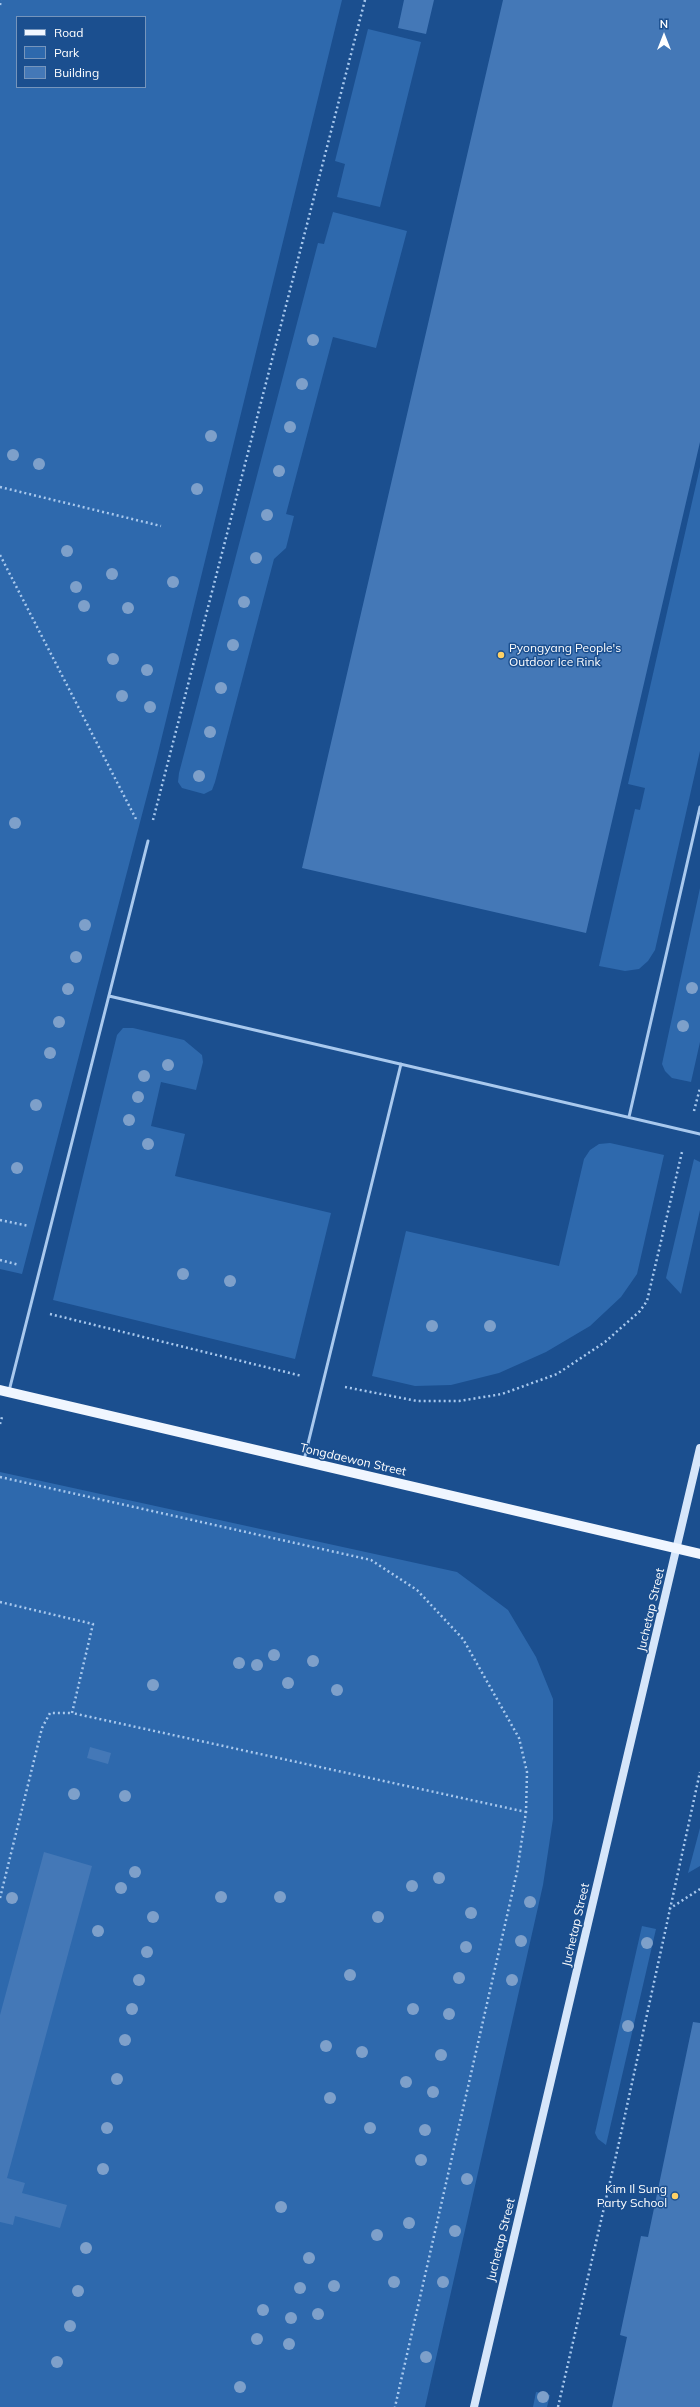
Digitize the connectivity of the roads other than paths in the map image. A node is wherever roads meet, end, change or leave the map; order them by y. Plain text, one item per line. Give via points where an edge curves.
1 (700, 807) edge
2 (148, 842) road end
3 (109, 996) junction
4 (401, 1064) junction
5 (629, 1117) junction
6 (700, 1134) edge
7 (4, 1392) edge
8 (700, 1448) edge
9 (304, 1462) junction
10 (677, 1549) junction
11 (700, 1554) edge
12 (474, 2407) edge

1 - 5 lane
2 - 3 lane
3 - 4 lane
3 - 7 lane via 30,1309
4 - 5 lane
4 - 9 lane
5 - 6 lane
7 - 9 main road, Tongdaewon Street
8 - 10 main road, Juchetap Street
9 - 10 main road, Tongdaewon Street
10 - 11 main road, Tongdaewon Street
10 - 12 main road, Juchetap Street

